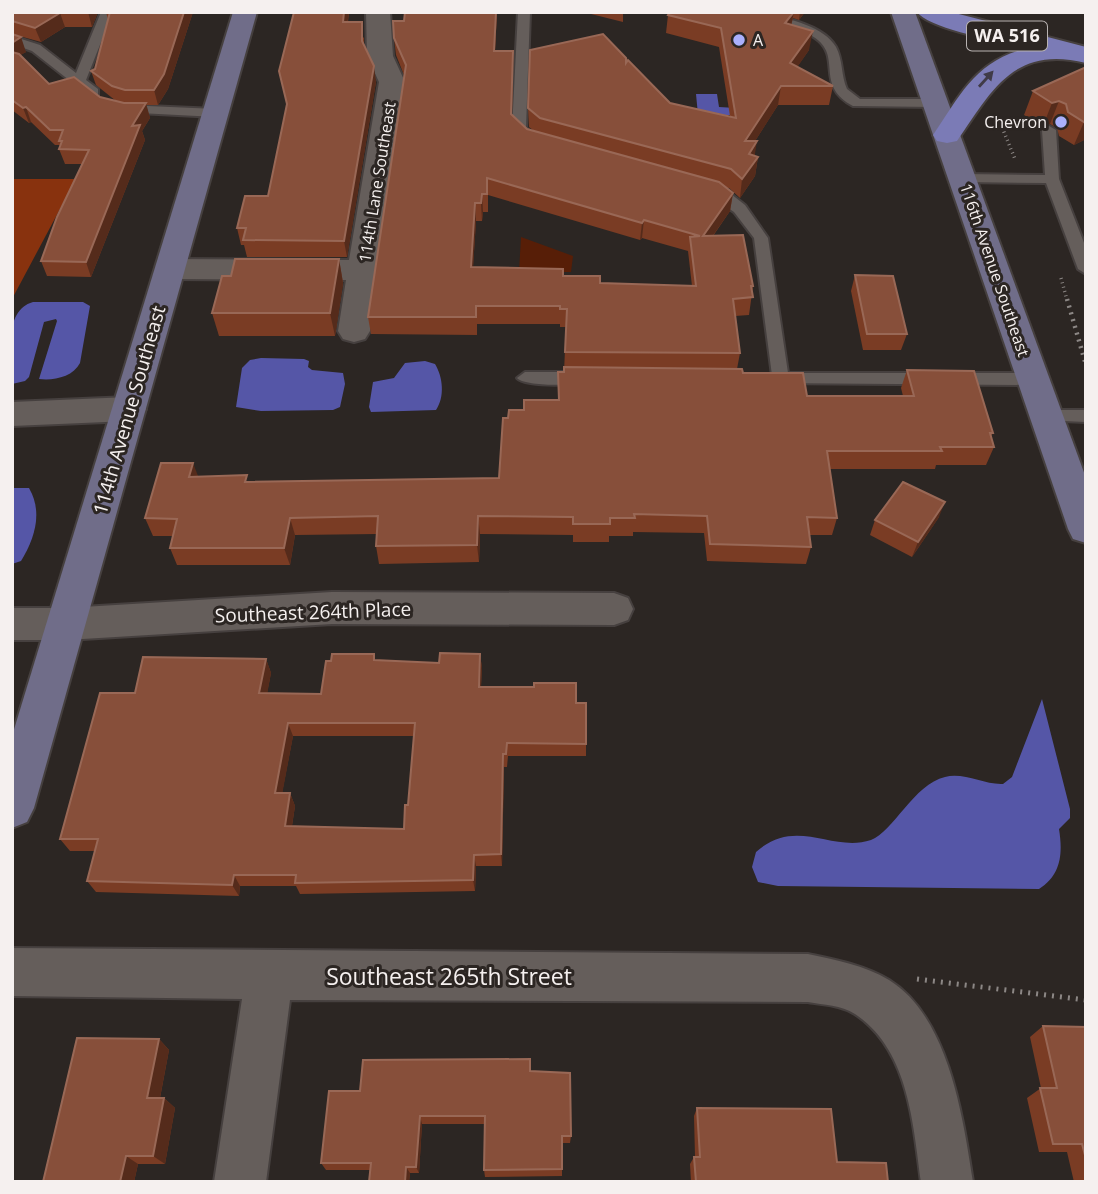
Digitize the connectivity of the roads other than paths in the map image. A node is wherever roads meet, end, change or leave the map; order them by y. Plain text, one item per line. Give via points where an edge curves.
1 (107, 12) edge
2 (245, 12) edge
3 (378, 12) edge
4 (524, 12) edge
5 (736, 12) edge
6 (903, 12) edge
7 (929, 12) edge
8 (997, 12) edge
9 (1086, 35) edge
10 (12, 40) edge
11 (1074, 53) edge
12 (79, 81) junction
13 (936, 103) junction
14 (216, 113) junction
15 (1049, 130) dead end
16 (947, 135) junction
17 (547, 145) edge
18 (963, 178) junction
19 (1052, 179) junction
20 (698, 187) edge
21 (170, 269) junction
22 (1086, 269) edge
23 (363, 270) junction
24 (355, 331) dead end
25 (526, 378) dead end
26 (606, 378) edge
27 (1033, 379) junction
28 (129, 409) junction
29 (12, 414) edge
30 (1046, 416) junction
31 (1086, 416) edge
32 (1086, 528) edge
33 (614, 609) dead end
34 (12, 624) edge
35 (66, 624) junction
36 (12, 808) edge
37 (12, 972) edge
38 (269, 976) junction
39 (240, 1182) edge
40 (947, 1182) edge

1 - 12 lane
2 - 14 street, 114th Avenue Southeast
3 - 23 street, 114th Lane Southeast via 380,56 392,82
4 - 17 lane via 519,129 534,142
5 - 13 lane via 822,37 829,45 840,93 846,99
6 - 13 street, 116th Avenue Southeast
7 - 11 main road, WA 516 via 955,23
8 - 9 main road, WA 516
10 - 12 lane via 36,48
16 -> 11 main road via 982,80 999,66 1019,58
12 - 14 lane via 104,102 129,111
13 - 16 street, 116th Avenue Southeast
14 - 21 street, 114th Avenue Southeast
15 - 19 lane
16 - 18 street, 116th Avenue Southeast
18 - 19 lane
18 - 27 street, 116th Avenue Southeast
19 - 22 lane
20 - 27 lane via 723,194 751,219 761,238 774,379
21 - 23 street, 114th Lane Southeast
21 - 28 street, 114th Avenue Southeast
23 - 24 street, 114th Lane Southeast
25 - 26 lane
27 - 30 street, 116th Avenue Southeast
28 - 29 street
28 - 35 street, 114th Avenue Southeast
30 - 31 lane
30 - 32 street, 116th Avenue Southeast
33 - 35 street, Southeast 264th Place via 332,608
34 - 35 street, Southeast 264th Place
35 - 36 street, 114th Avenue Southeast
37 - 38 street, Southeast 265th Street
38 - 39 street
38 - 40 street, Southeast 265th Street via 808,978 847,985 881,1004 904,1030 925,1071 939,1123

